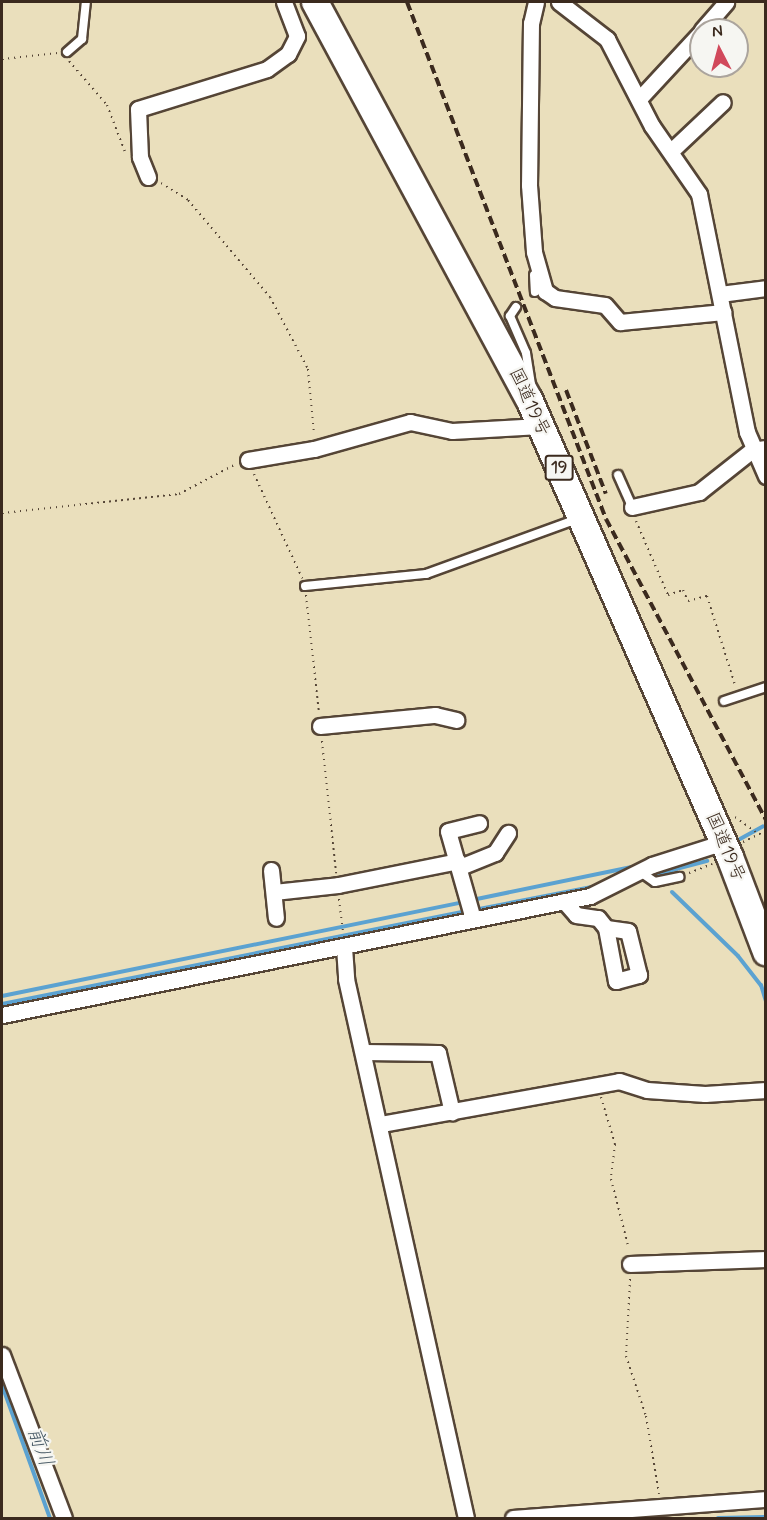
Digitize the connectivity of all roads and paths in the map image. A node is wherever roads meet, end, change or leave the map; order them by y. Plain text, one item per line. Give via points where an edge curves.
1 (87, 2) edge
2 (284, 2) edge
3 (315, 2) edge
4 (536, 2) edge
5 (559, 2) edge
6 (726, 2) edge
7 (713, 18) edge
8 (689, 45) edge
9 (67, 52) junction
10 (2, 59) edge
11 (639, 99) junction
12 (723, 102) dead end
13 (671, 151) junction
14 (127, 158) dead end
15 (147, 177) joint
16 (534, 252) junction
17 (765, 288) edge
18 (535, 292) dead end
19 (720, 294) junction
20 (516, 307) dead end
21 (724, 312) junction
22 (529, 399) junction
23 (540, 426) junction
24 (314, 449) junction
25 (759, 449) edge
26 (248, 460) junction
27 (618, 475) dead end
28 (765, 477) edge
29 (632, 507) junction
30 (2, 513) edge
31 (581, 517) junction
32 (305, 586) junction
33 (765, 687) edge
34 (738, 696) junction
35 (724, 701) dead end
36 (456, 720) dead end
37 (320, 726) junction
38 (479, 823) dead end
39 (749, 830) dead end
40 (765, 831) edge
41 (508, 833) dead end
42 (757, 834) junction
43 (726, 849) junction
44 (459, 864) junction
45 (272, 870) dead end
46 (639, 871) junction
47 (680, 877) joint
48 (338, 885) junction
49 (274, 892) junction
50 (564, 901) junction
51 (276, 918) dead end
52 (473, 919) junction
53 (606, 928) dead end
54 (344, 947) junction
55 (765, 952) edge
56 (2, 1015) edge
57 (364, 1052) junction
58 (598, 1086) junction
59 (765, 1090) edge
60 (452, 1112) junction
61 (381, 1124) junction
62 (765, 1259) edge
63 (630, 1264) junction
64 (2, 1355) edge
65 (765, 1499) edge
66 (660, 1513) edge
67 (64, 1518) edge
68 (466, 1518) edge
69 (513, 1518) edge

1 - 9 lane via 82,39
2 - 15 street via 297,36 288,54 267,69 138,109 140,157
3 - 22 highway, 国道19号 / 19
4 - 16 street via 529,157
5 - 11 street via 607,39
6 - 7 street
8 - 11 street
9 - 10 path
9 - 14 path via 107,105
11 - 13 street
12 - 13 street
13 - 19 street via 699,194
15 - 24 path via 188,200 270,297 308,369
16 - 18 lane
16 - 21 street via 545,291 555,298 605,304 620,322
17 - 19 street
19 - 21 street
20 - 22 lane via 510,316 530,366
21 - 25 street
22 - 23 highway, 国道19号 / 19
23 - 24 street via 452,431 415,421
23 - 31 highway, 国道19号 / 19
24 - 26 street
25 - 28 street
25 - 29 street via 699,492
26 - 30 path via 179,494
26 - 32 path
27 - 29 lane
29 - 34 path via 668,595 683,590 688,601 707,596
31 - 32 lane via 426,574
31 - 43 highway, 国道19号 / 19
32 - 37 path
33 - 34 lane
34 - 35 lane
36 - 37 street via 435,716
37 - 48 path
38 - 44 street via 448,831
39 - 42 path
40 - 42 path
41 - 44 street via 495,853
42 - 43 path
43 - 46 street
43 - 47 path
43 - 55 highway, 国道19号 / 19
44 - 48 street
44 - 52 street
45 - 49 street
46 - 47 lane via 655,882
46 - 50 street via 590,896
48 - 49 street
48 - 54 path
49 - 51 street
50 - 52 street
50 - 53 street via 576,915 598,918
52 - 54 street
54 - 56 street
54 - 57 street
57 - 60 street via 438,1053
57 - 61 street
58 - 59 street via 619,1082 647,1090 705,1094
58 - 60 street
58 - 63 path via 615,1144 611,1179 629,1237
60 - 61 street
61 - 68 street
62 - 63 street
63 - 66 path via 626,1356 646,1416
64 - 67 street
65 - 66 street
66 - 69 street

